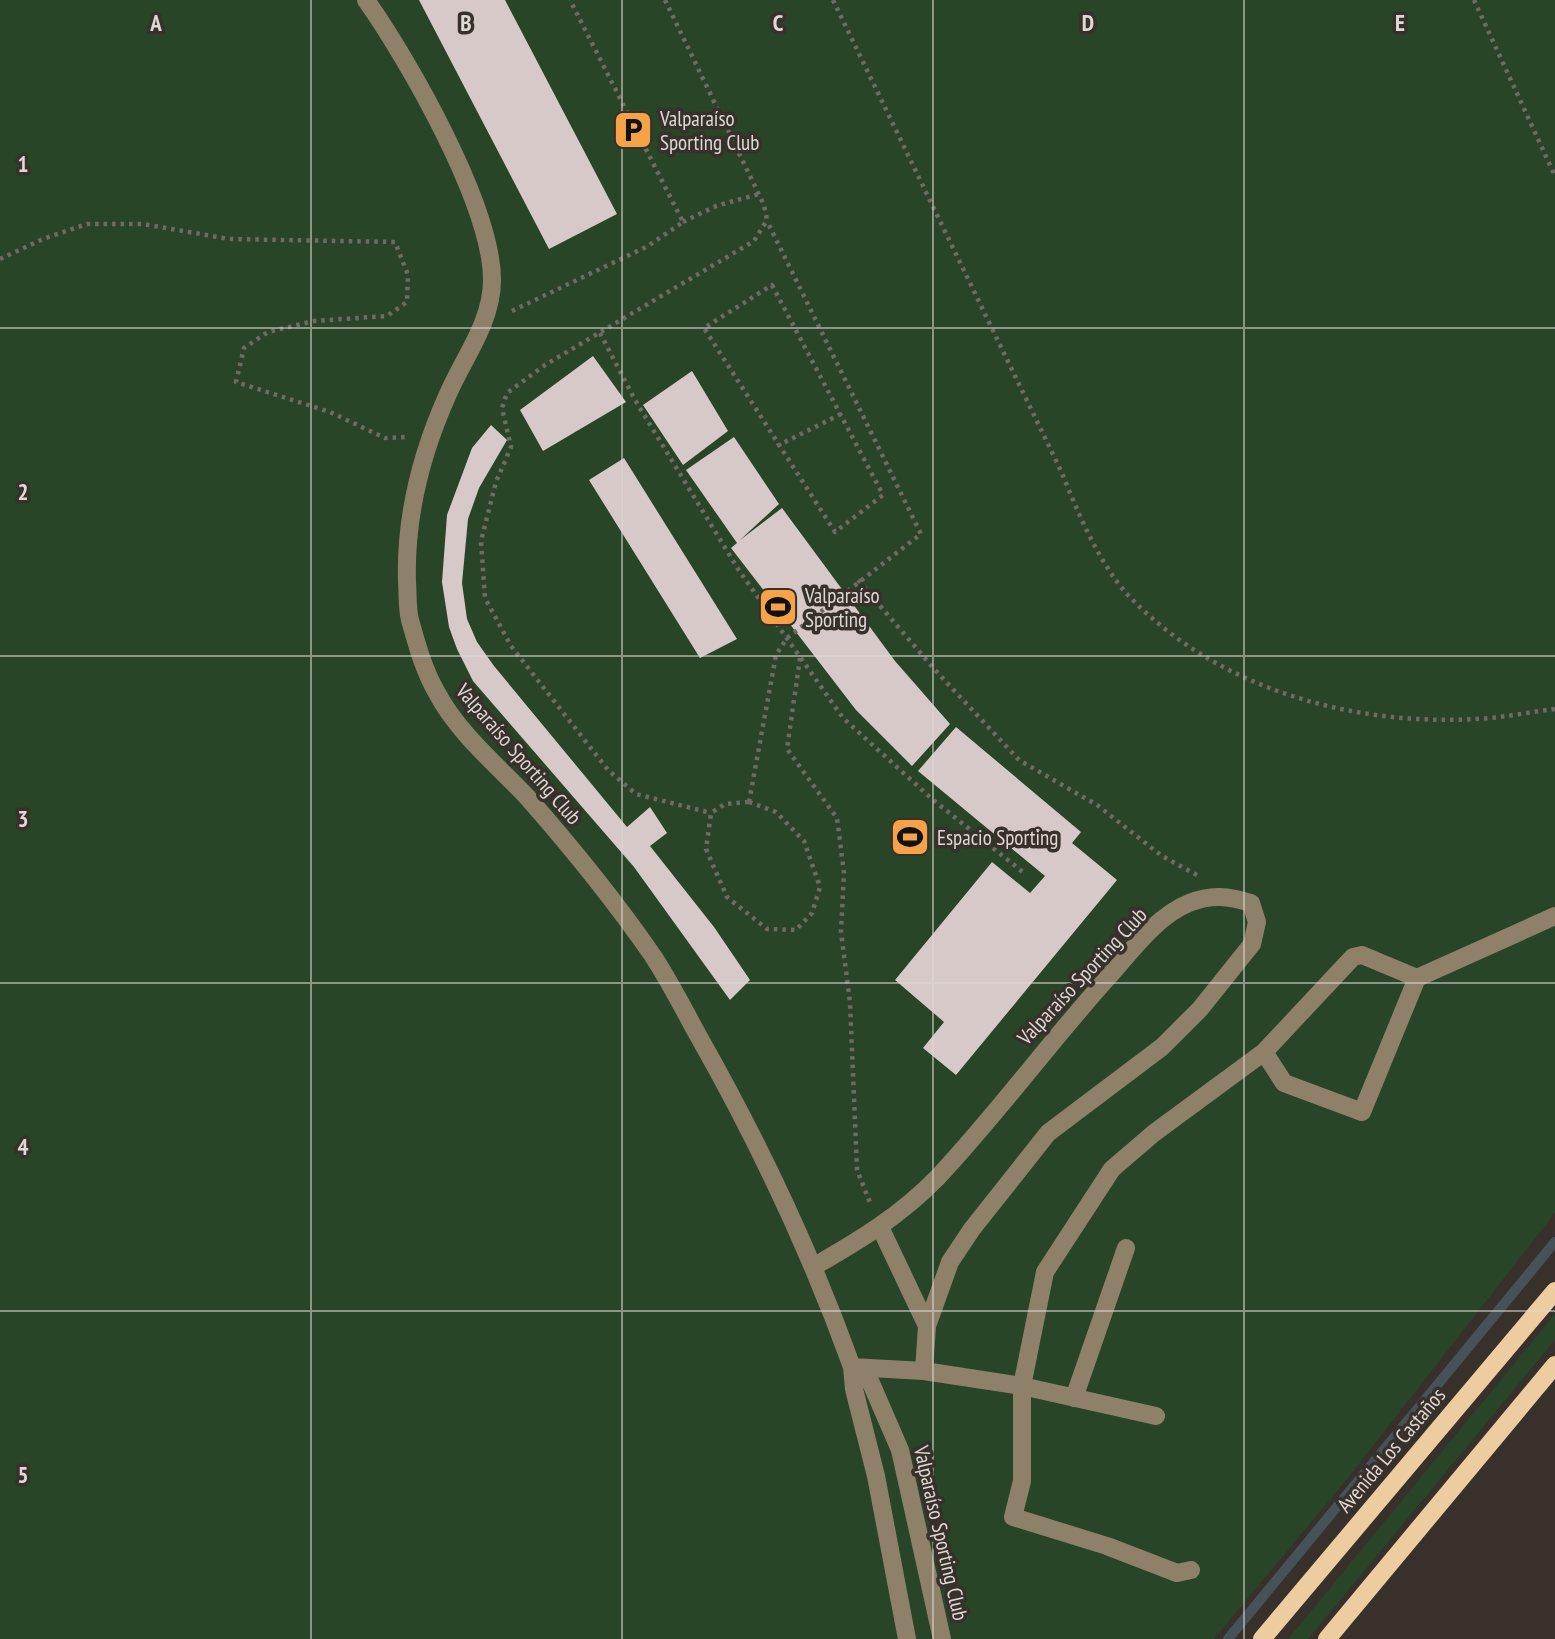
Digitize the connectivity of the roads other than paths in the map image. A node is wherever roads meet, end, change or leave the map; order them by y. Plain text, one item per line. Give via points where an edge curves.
1 (366, 0) edge
2 (1555, 916) edge
3 (1417, 978) junction
4 (1264, 1052) junction
5 (881, 1229) junction
6 (1126, 1248) dead end
7 (813, 1267) junction
8 (1555, 1291) edge
9 (927, 1326) junction
10 (1555, 1365) edge
11 (852, 1367) junction
12 (925, 1371) junction
13 (1022, 1386) junction
14 (1074, 1398) junction
15 (1156, 1416) dead end
16 (1191, 1570) dead end
17 (907, 1639) edge
18 (942, 1639) edge
19 (1262, 1639) edge
20 (1327, 1639) edge

1 - 7 lane, Valparaíso Sporting Club via 426,100 486,230 493,282 483,326 430,437 412,506 408,614 437,695 596,879 655,959 723,1080
2 - 3 lane
3 - 4 lane via 1362,955 1353,957
3 - 4 lane via 1362,1112 1284,1083
4 - 13 lane via 1112,1169 1045,1272
5 - 7 lane, Valparaíso Sporting Club
5 - 9 lane, Valparaíso Sporting Club
5 - 9 lane, Valparaíso Sporting Club via 937,1177 1150,930 1186,904 1208,897 1224,895 1251,903 1257,922 1252,944 1200,1009 1162,1047 1048,1133 950,1262
6 - 14 lane
7 - 11 lane, Valparaíso Sporting Club
8 - 19 main road, Avenida Los Castaños
9 - 12 lane, Valparaíso Sporting Club
10 - 20 main road
11 - 12 lane
11 - 17 lane, Valparaíso Sporting Club
11 - 18 lane, Valparaíso Sporting Club via 872,1383 900,1450
12 - 13 lane
13 - 14 lane
13 - 16 lane via 1022,1481 1013,1517 1177,1573
14 - 15 lane

